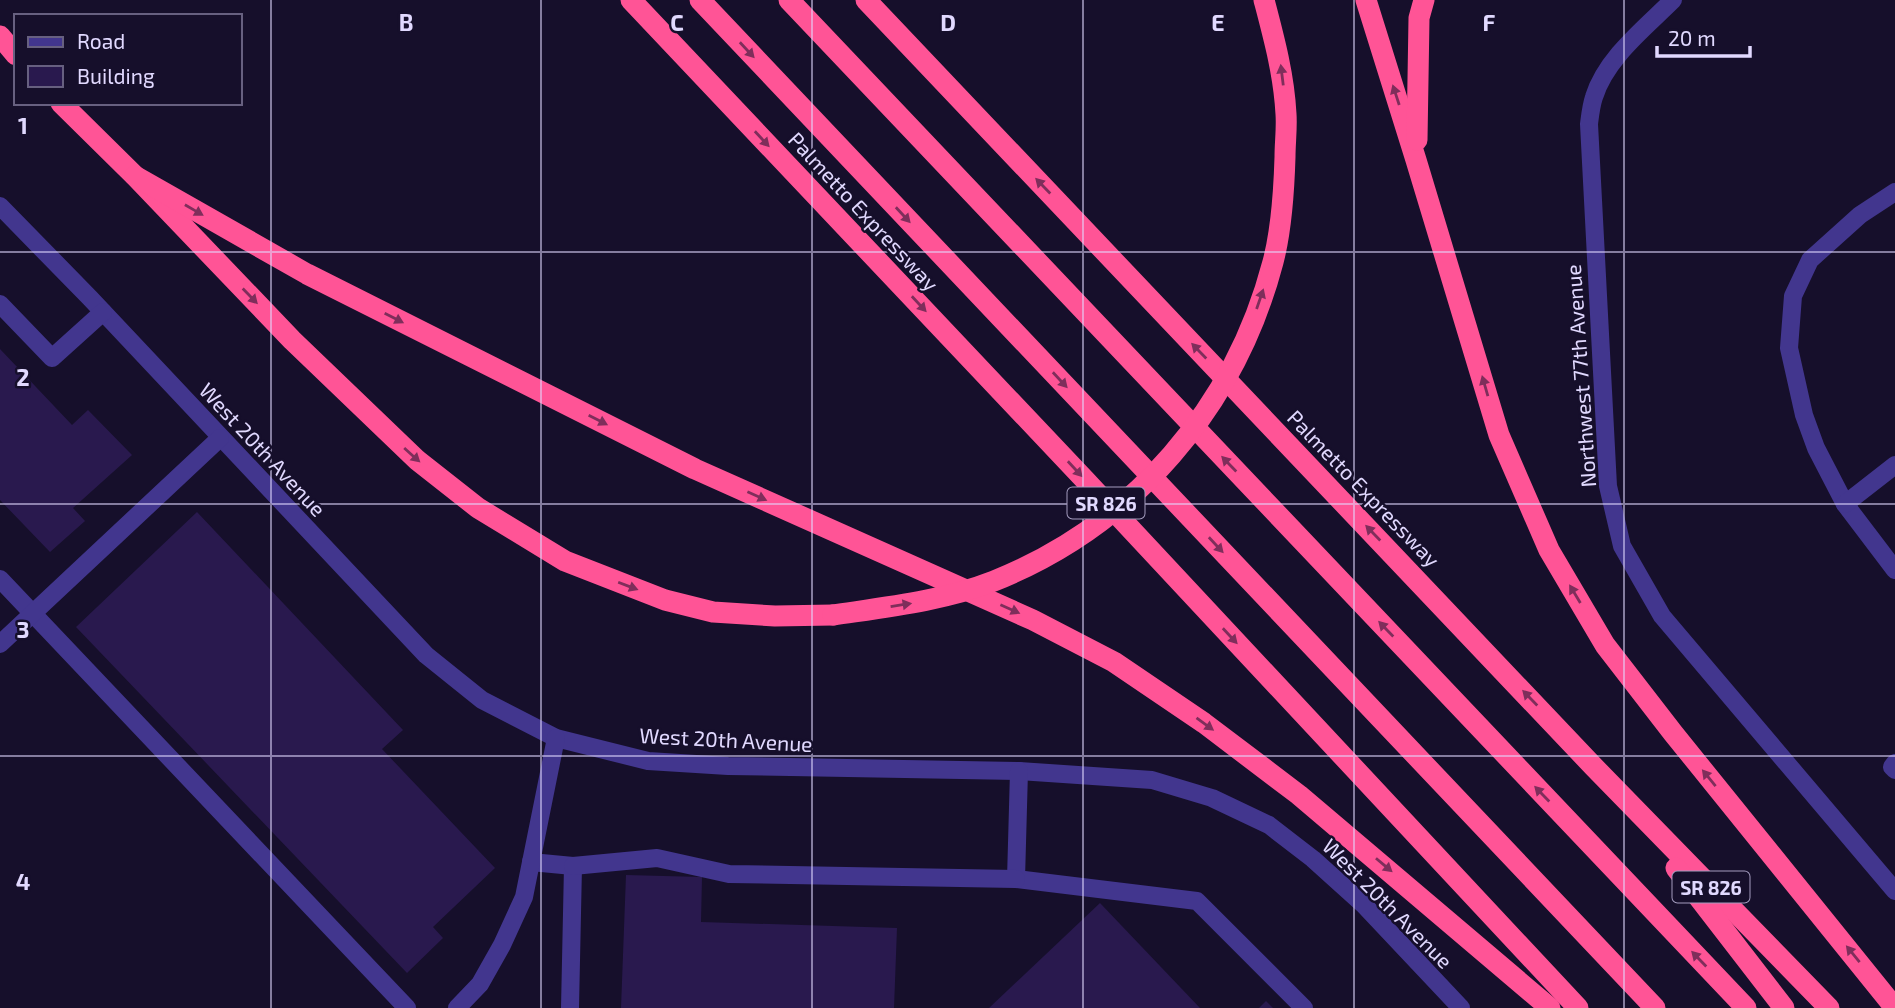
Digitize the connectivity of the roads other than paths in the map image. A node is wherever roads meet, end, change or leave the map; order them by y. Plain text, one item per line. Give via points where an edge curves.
1 (631, 0) edge
2 (700, 0) edge
3 (789, 0) edge
4 (866, 0) edge
5 (1264, 0) edge
6 (1366, 0) edge
7 (1424, 0) edge
8 (1673, 0) edge
9 (0, 36) edge
10 (14, 53) edge
11 (63, 105) edge
12 (1416, 160) junction
13 (135, 176) junction
14 (1895, 192) edge
15 (0, 206) edge
16 (0, 303) edge
17 (103, 312) junction
18 (220, 438) junction
19 (1895, 465) edge
20 (1844, 504) junction
21 (1895, 570) edge
22 (0, 579) edge
23 (33, 613) junction
24 (0, 644) edge
25 (556, 738) junction
26 (1895, 763) edge
27 (1593, 766) junction
28 (1895, 770) edge
29 (1019, 771) junction
30 (531, 862) junction
31 (573, 866) junction
32 (1016, 879) junction
33 (1895, 891) edge
34 (407, 1008) edge
35 (457, 1008) edge
36 (570, 1008) edge
37 (1304, 1008) edge
38 (1461, 1008) edge
39 (1550, 1008) edge
40 (1578, 1008) edge
41 (1655, 1008) edge
42 (1746, 1008) edge
43 (1784, 1008) edge
44 (1829, 1008) edge
45 (1895, 1008) edge

1 -> 40 highway, Palmetto Expressway / SR 826
2 -> 41 highway
42 -> 3 highway
27 -> 4 highway, Palmetto Expressway / SR 826
13 -> 5 highway, bridge via 292,340 417,460 478,508 565,561 665,600 713,612 833,615 930,601 993,581 1052,553 1139,491 1204,415 1247,338 1273,261 1283,196 1286,115 1281,64
12 -> 6 highway
7 - 12 highway via 1419,18
8 - 33 street, Northwest 77th Avenue via 1603,77 1589,124 1608,486 1622,546 1662,616
9 - 10 highway
11 - 13 highway
45 -> 12 highway via 1605,645 1549,550 1499,435
13 -> 39 highway via 307,274 695,469 1032,620 1114,662 1299,795
14 - 20 street via 1860,215 1810,260 1793,296 1789,348 1804,415
15 - 17 street, West 20th Avenue
16 - 17 street via 52,358
17 - 18 street, West 20th Avenue
18 - 23 street
18 - 25 street, West 20th Avenue via 426,655 482,700
19 - 20 street
20 - 21 street
22 - 23 street
23 - 24 street
23 - 34 street
25 - 29 street, West 20th Avenue via 648,761
25 - 30 street
26 - 28 street
27 - 43 highway
27 - 44 highway, Palmetto Expressway / SR 826
29 - 32 street
29 - 38 street, West 20th Avenue via 1152,780 1212,798 1269,825 1364,905
30 - 31 street
30 - 35 street via 524,898 502,945 480,984
31 - 32 street via 657,858 729,874
31 - 36 street
32 - 37 street via 1197,901

